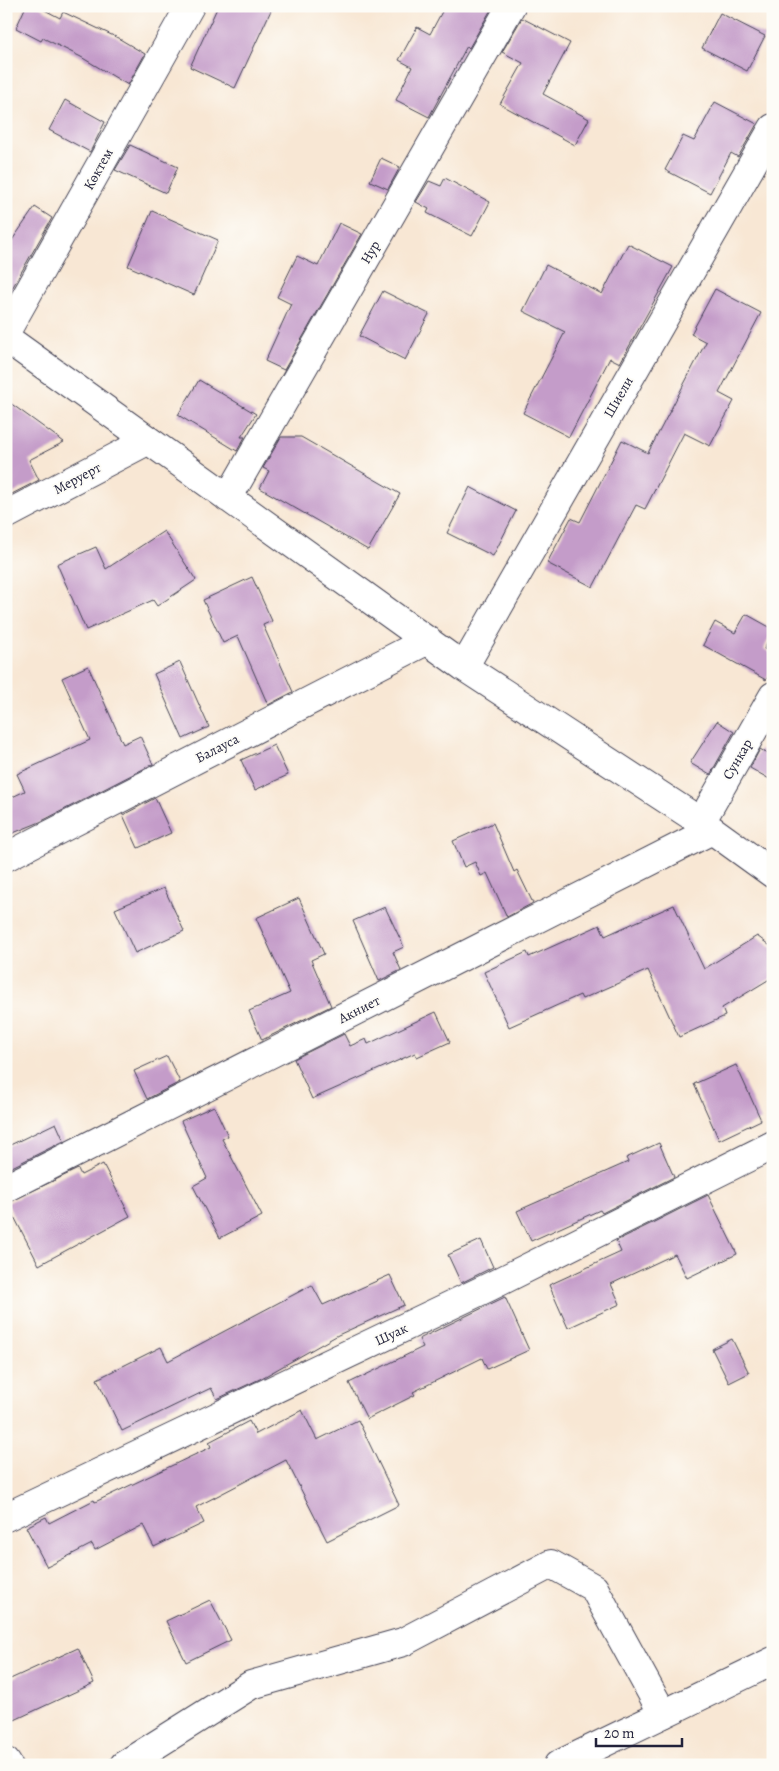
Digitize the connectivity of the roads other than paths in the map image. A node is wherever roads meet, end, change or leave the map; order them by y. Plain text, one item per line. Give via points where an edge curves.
1 (190, 6) edge
2 (511, 6) edge
3 (773, 128) edge
4 (6, 332) edge
5 (6, 338) edge
6 (147, 441) junction
7 (228, 498) junction
8 (6, 515) edge
9 (428, 640) junction
10 (464, 667) junction
11 (773, 696) edge
12 (706, 826) junction
13 (6, 857) edge
14 (773, 874) edge
15 (773, 1145) edge
16 (6, 1188) edge
17 (6, 1517) edge
18 (773, 1661) edge
19 (663, 1714) junction
20 (124, 1765) edge
21 (558, 1765) edge

1 - 4 street, Көктем
2 - 7 street, Нур
3 - 10 street, Шиели
5 - 6 street
6 - 7 street
6 - 8 street, Меруерт
7 - 9 street
9 - 10 street
9 - 13 street, Балауса
10 - 12 street
11 - 12 street, Сункар
12 - 14 street
12 - 16 street, Акниет
15 - 17 street, Шуак via 480,1291
18 - 19 street
19 - 20 street via 594,1588 551,1564 403,1642 251,1685
19 - 21 street

